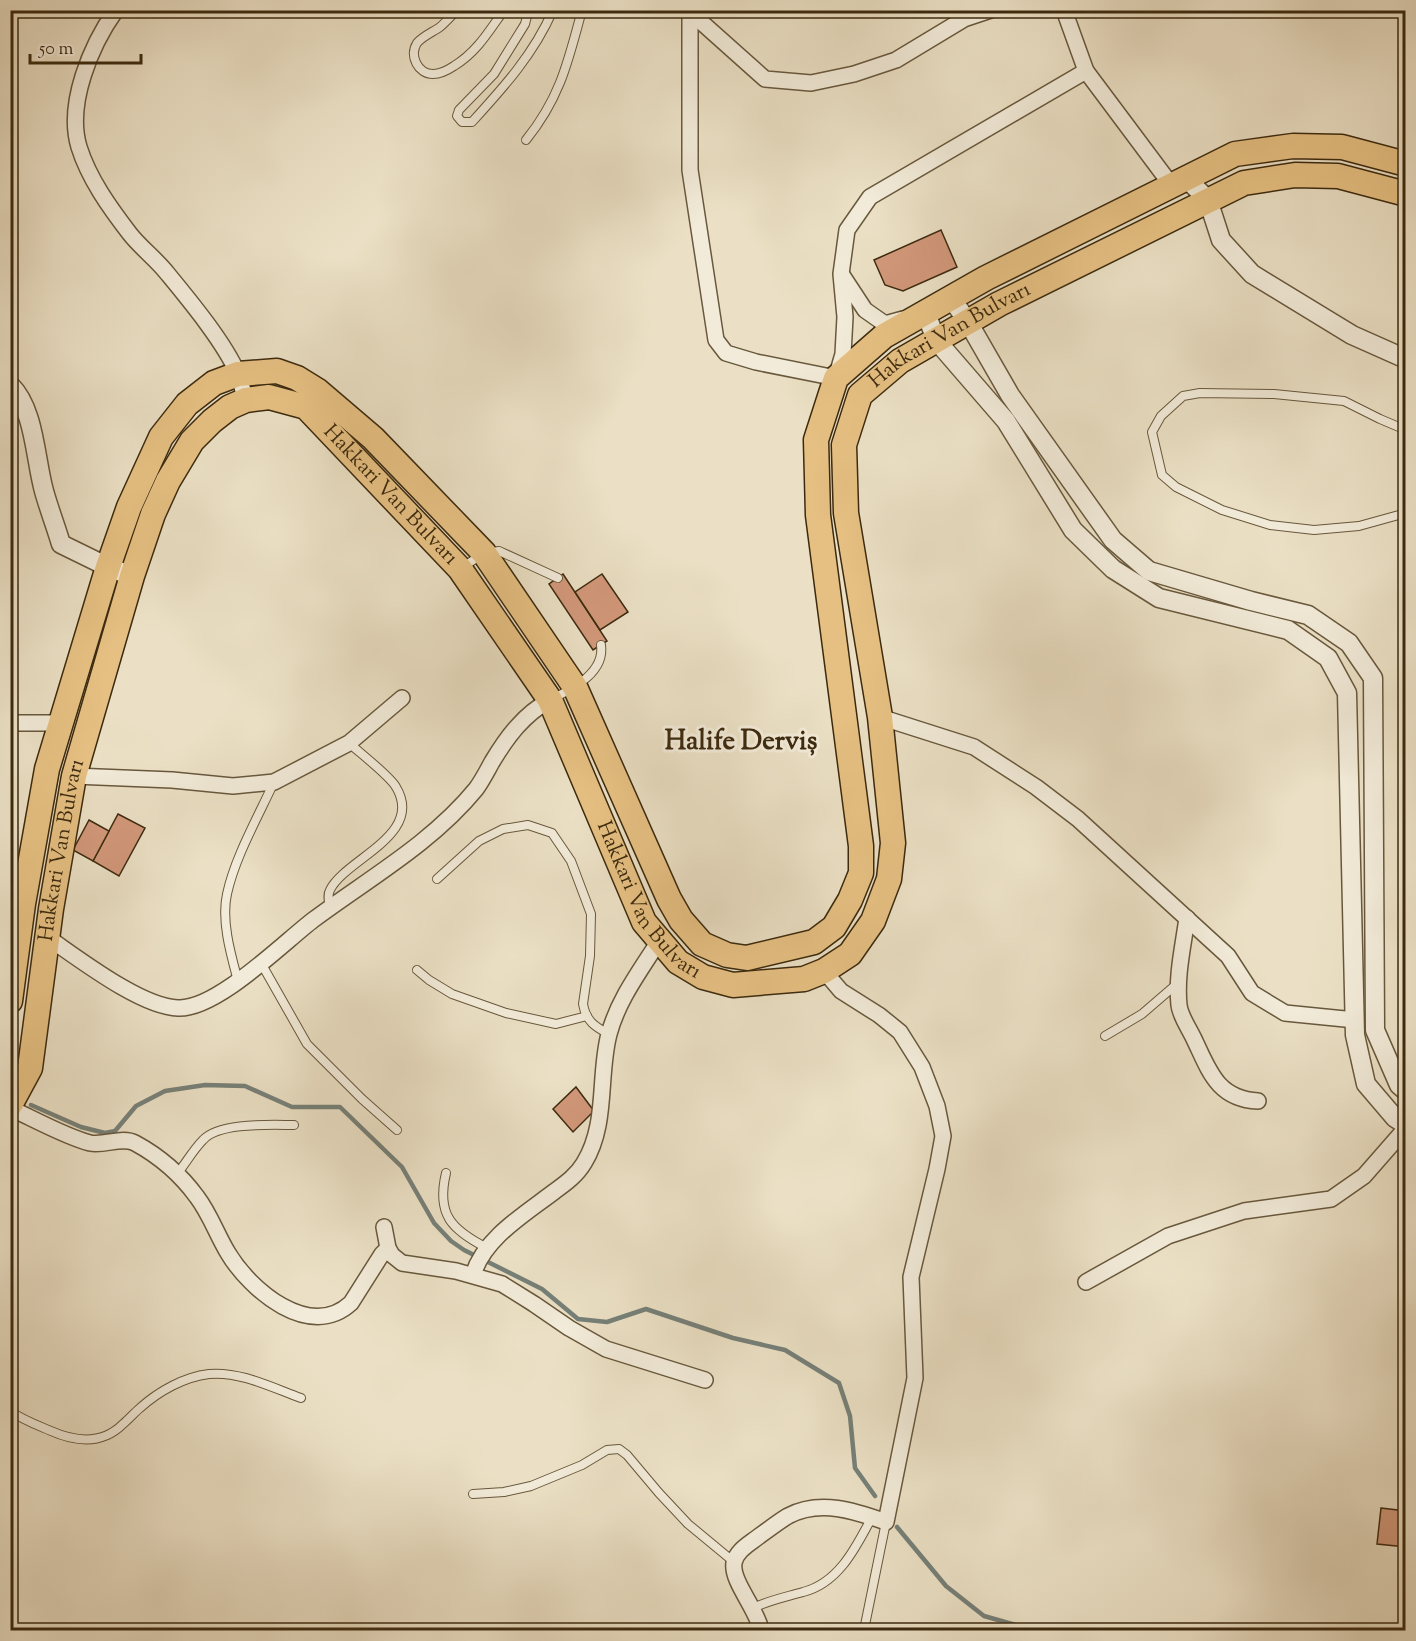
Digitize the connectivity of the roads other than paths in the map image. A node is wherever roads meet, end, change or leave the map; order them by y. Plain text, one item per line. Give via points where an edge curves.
1 (116, 10) edge
2 (457, 10) edge
3 (504, 10) edge
4 (525, 10) edge
5 (553, 10) edge
6 (582, 10) edge
7 (991, 10) edge
8 (1064, 10) edge
9 (690, 11) edge
10 (1086, 71) junction
11 (526, 140) dead end
12 (1406, 164) edge
13 (1179, 182) junction
14 (1406, 194) edge
15 (1208, 200) junction
16 (840, 274) junction
17 (951, 298) junction
18 (926, 313) junction
19 (968, 322) junction
20 (936, 340) junction
21 (1406, 359) edge
22 (238, 374) junction
23 (836, 378) junction
24 (10, 385) edge
25 (246, 400) junction
26 (1406, 430) edge
27 (1406, 513) edge
28 (484, 553) junction
29 (108, 567) junction
30 (459, 569) junction
31 (132, 576) junction
32 (558, 578) dead end
33 (601, 645) dead end
34 (575, 687) junction
35 (402, 698) dead end
36 (550, 700) junction
37 (879, 717) junction
38 (10, 723) edge
39 (61, 723) junction
40 (349, 742) junction
41 (74, 776) junction
42 (274, 782) junction
43 (437, 879) dead end
44 (330, 909) junction
45 (1187, 918) junction
46 (47, 937) junction
47 (659, 941) junction
48 (261, 963) junction
49 (417, 970) dead end
50 (824, 971) junction
51 (238, 981) junction
52 (1179, 982) junction
53 (10, 1001) edge
54 (587, 1016) junction
55 (1354, 1020) junction
56 (609, 1034) junction
57 (1105, 1036) dead end
58 (1406, 1091) edge
59 (1258, 1101) dead end
60 (10, 1106) edge
61 (294, 1125) dead end
62 (1406, 1127) edge
63 (397, 1130) dead end
64 (446, 1173) dead end
65 (177, 1174) junction
66 (384, 1227) dead end
67 (388, 1248) junction
68 (480, 1260) junction
69 (1086, 1282) dead end
70 (705, 1380) dead end
71 (302, 1398) dead end
72 (10, 1411) edge
73 (473, 1494) dead end
74 (879, 1520) junction
75 (734, 1562) junction
76 (753, 1608) junction
77 (761, 1630) edge
78 (864, 1630) edge

1 - 22 street via 95,43 85,69 75,120 78,146 92,178 131,236 172,279
2 - 3 lane via 416,45 414,57 424,72 441,73 465,58 482,42
4 - 5 lane via 525,24 505,58 459,110 462,122 472,122 519,68
6 - 11 lane via 560,85 545,115
7 - 9 street via 964,19 896,60 810,83 765,78
8 - 10 street
9 - 23 street via 690,170 716,340 726,353
10 - 13 street
10 - 16 street via 870,197 847,230
12 - 13 main road, Hakkari Van Bulvarı via 1342,147 1293,146 1236,154
13 - 15 street
13 - 17 main road, Hakkari Van Bulvarı
14 - 15 main road, Hakkari Van Bulvarı via 1338,176 1295,175 1244,183
15 - 19 main road, Hakkari Van Bulvarı
15 - 21 street via 1221,240 1252,273 1352,335
16 - 18 street via 865,310 885,324
16 - 23 street via 845,317 843,354
17 - 18 main road, Hakkari Van Bulvarı
17 - 19 street
18 - 20 street
18 - 23 main road, Hakkari Van Bulvarı via 884,336
19 - 20 main road, Hakkari Van Bulvarı
19 - 58 street via 1010,395 1113,540 1149,571 1308,615 1349,643 1373,678 1375,1030 1398,1085
20 - 37 main road, Hakkari Van Bulvarı via 900,361 860,395 844,445 846,513
20 - 55 street via 1006,421 1073,530 1113,569 1159,598 1288,630 1328,658 1347,693
22 - 25 street
22 - 28 main road, Hakkari Van Bulvarı via 278,371 318,391 373,438
22 - 29 main road, Hakkari Van Bulvarı via 214,383 187,404 161,437 129,507
23 - 34 main road, Hakkari Van Bulvarı via 816,440 818,514 861,846 861,873 834,927 814,942 747,958 727,955 702,944 669,899
24 - 29 street via 24,407 32,431 44,491 61,544
25 - 30 main road, Hakkari Van Bulvarı via 269,397 306,407
25 - 31 main road, Hakkari Van Bulvarı via 230,407 192,441 160,498
26 - 27 lane via 1344,400 1200,393 1183,396 1161,416 1152,432 1162,476 1176,488 1222,510 1270,525 1314,530 1359,526
28 - 30 lane
28 - 32 lane via 499,551
28 - 34 main road, Hakkari Van Bulvarı
29 - 31 street
29 - 39 main road, Hakkari Van Bulvarı
30 - 36 main road, Hakkari Van Bulvarı
31 - 41 main road, Hakkari Van Bulvarı
33 - 34 lane via 599,663
34 - 36 lane
35 - 40 street
36 - 44 street via 534,708 515,728 477,789 439,826
36 - 47 main road, Hakkari Van Bulvarı via 644,922
37 - 45 street via 974,747 1027,781 1078,819
37 - 50 main road, Hakkari Van Bulvarı via 892,843 890,879 873,921 850,954
38 - 39 street
39 - 53 main road, Hakkari Van Bulvarı via 47,769
40 - 42 street
40 - 44 lane via 396,786 403,804 397,826 372,853 336,881 328,893
41 - 42 street via 233,786
41 - 46 main road, Hakkari Van Bulvarı
42 - 51 lane via 246,840 227,895 227,939
43 - 54 lane via 479,841 502,829 528,825 552,833 571,861 591,914 583,1004
44 - 48 street
45 - 52 street
45 - 55 street via 1228,956 1252,993 1285,1013
46 - 51 street via 115,983 167,1007 186,1008 201,1003
46 - 60 main road, Hakkari Van Bulvarı via 30,1068
47 - 50 main road, Hakkari Van Bulvarı via 678,962 703,977 733,985 804,979
47 - 56 street via 624,997
48 - 51 street
48 - 63 lane via 307,1044
49 - 54 lane via 452,994 506,1013 556,1024
50 - 74 street via 841,991 900,1032 922,1066 938,1106 943,1136 911,1277 915,1378
52 - 57 lane via 1142,1014
52 - 59 street via 1179,1007 1205,1067 1227,1093
54 - 56 lane via 594,1026
55 - 62 street via 1366,1084
56 - 68 street via 600,1114 585,1162 571,1179 502,1233
60 - 65 street via 84,1141 131,1141
61 - 65 lane via 215,1131 203,1139
62 - 69 street via 1364,1176 1331,1199 1244,1212 1168,1236
64 - 68 lane via 442,1195 446,1212
65 - 67 street via 207,1211 237,1266 260,1290 294,1311 323,1317 345,1309
66 - 67 street
67 - 68 street via 397,1260 408,1264 438,1267
68 - 70 street via 501,1284 606,1349
71 - 72 lane via 239,1376 196,1376 152,1398 107,1436 89,1440 63,1436
73 - 75 lane via 531,1486 607,1450 619,1449 688,1524
74 - 75 street via 840,1508 807,1510 789,1516 742,1548
74 - 76 lane via 829,1578 804,1592 781,1596
74 - 78 lane
75 - 76 street via 734,1574
76 - 77 street

